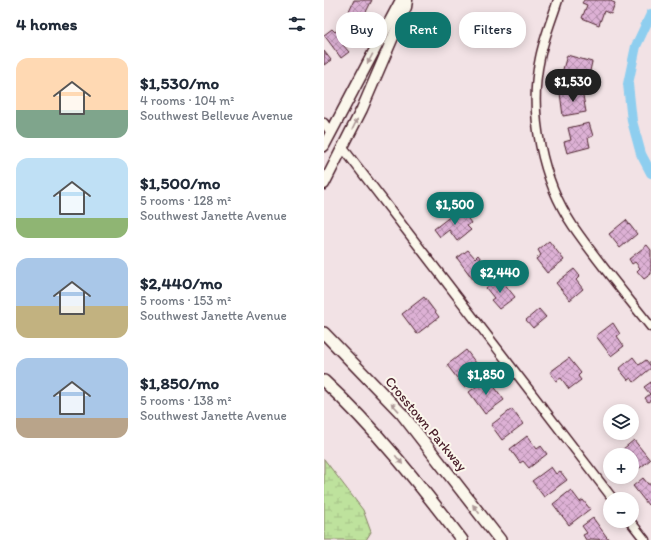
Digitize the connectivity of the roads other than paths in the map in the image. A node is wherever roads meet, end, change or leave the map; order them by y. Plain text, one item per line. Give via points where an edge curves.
1 (401, 0) edge
2 (407, 0) edge
3 (558, 0) edge
4 (324, 123) edge
5 (332, 133) junction
6 (324, 146) edge
7 (343, 148) junction
8 (324, 184) edge
9 (651, 327) edge
10 (324, 333) edge
11 (324, 381) edge
12 (608, 492) edge
13 (636, 528) edge
14 (462, 540) edge
15 (500, 540) edge
16 (645, 540) edge

1 -> 5 street
7 -> 2 street
3 - 9 street via 544,40 536,82 538,133 549,179 572,225
4 - 5 street
5 - 6 street
7 - 8 street
7 - 12 street
15 -> 10 main road, Crosstown Parkway via 402,414
11 -> 14 main road via 392,451
13 - 16 street

